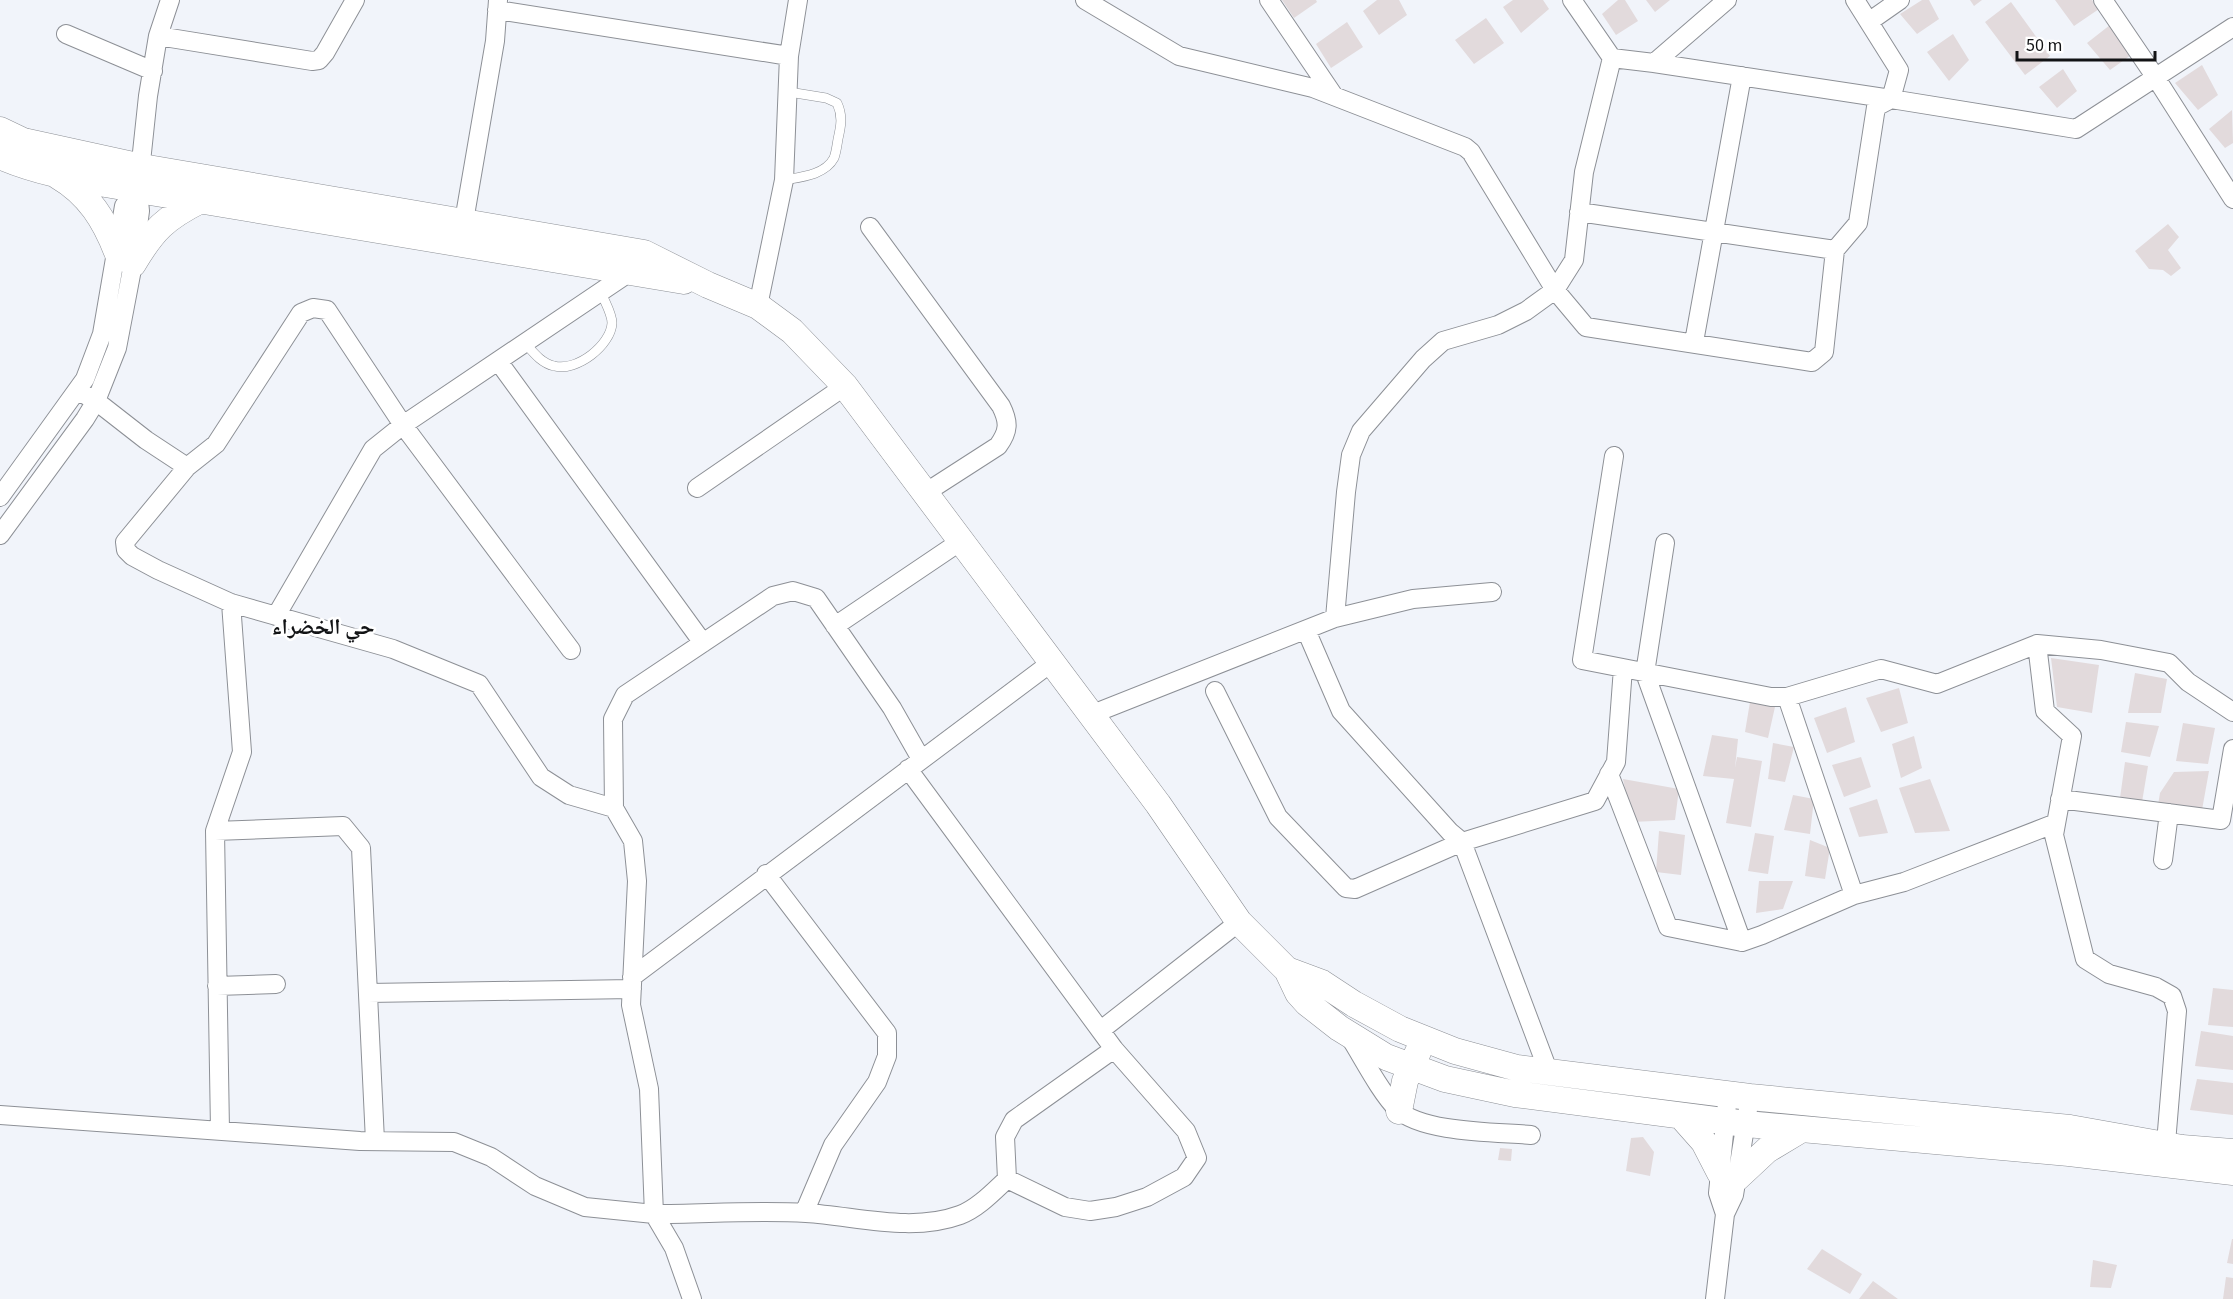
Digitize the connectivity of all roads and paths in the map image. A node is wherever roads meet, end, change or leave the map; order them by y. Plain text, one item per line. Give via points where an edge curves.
1 (170, 0) edge
2 (355, 0) edge
3 (798, 0) edge
4 (1085, 0) edge
5 (1269, 0) edge
6 (1572, 0) edge
7 (1727, 0) edge
8 (1855, 0) edge
9 (1900, 0) edge
10 (2103, 0) edge
11 (498, 5) edge
12 (1870, 21) junction
13 (2233, 27) edge
14 (66, 34) dead end
15 (158, 36) junction
16 (789, 56) junction
17 (1612, 58) junction
18 (1654, 63) junction
19 (153, 71) junction
20 (1742, 76) junction
21 (2156, 78) junction
22 (789, 92) junction
23 (1334, 96) junction
24 (1891, 99) junction
25 (0, 130) edge
26 (0, 156) edge
27 (53, 173) junction
28 (140, 178) junction
29 (784, 180) junction
30 (2233, 199) edge
31 (201, 200) junction
32 (1579, 212) junction
33 (464, 221) junction
34 (870, 227) dead end
35 (1713, 232) junction
36 (1835, 250) junction
37 (125, 258) junction
38 (630, 272) junction
39 (708, 285) junction
40 (1555, 290) junction
41 (601, 292) junction
42 (758, 306) junction
43 (1694, 342) junction
44 (525, 343) junction
45 (498, 361) junction
46 (845, 386) junction
47 (78, 391) junction
48 (96, 401) junction
49 (403, 425) junction
50 (1614, 456) dead end
51 (187, 467) junction
52 (697, 488) dead end
53 (925, 493) junction
54 (0, 497) edge
55 (0, 535) edge
56 (961, 541) junction
57 (1665, 543) dead end
58 (1492, 592) dead end
59 (231, 603) junction
60 (276, 615) junction
61 (1335, 618) junction
62 (835, 626) junction
63 (1306, 630) junction
64 (703, 643) junction
65 (2037, 644) junction
66 (571, 650) dead end
67 (1052, 662) junction
68 (1623, 668) junction
69 (1645, 673) junction
70 (1215, 691) dead end
71 (1786, 698) junction
72 (2233, 712) edge
73 (1090, 715) junction
74 (2233, 750) edge
75 (915, 764) junction
76 (1609, 774) junction
77 (2060, 799) junction
78 (614, 808) junction
79 (2169, 813) junction
80 (2056, 823) junction
81 (215, 831) junction
82 (1462, 842) junction
83 (2163, 860) dead end
84 (766, 874) junction
85 (1854, 895) junction
86 (1239, 922) junction
87 (1742, 942) junction
88 (1287, 970) junction
89 (632, 983) junction
90 (276, 984) dead end
91 (217, 986) junction
92 (368, 993) junction
93 (1101, 1030) junction
94 (1348, 1035) junction
95 (1425, 1039) junction
96 (1114, 1049) junction
97 (1411, 1067) junction
98 (1549, 1073) junction
99 (1739, 1095) junction
100 (1399, 1111) junction
101 (0, 1115) edge
102 (1681, 1116) junction
103 (1736, 1122) junction
104 (1802, 1129) junction
105 (220, 1130) junction
106 (1531, 1135) dead end
107 (375, 1141) junction
108 (2233, 1152) edge
109 (2165, 1155) junction
110 (2233, 1172) edge
111 (1729, 1176) junction
112 (1007, 1179) junction
113 (804, 1213) junction
114 (654, 1214) junction
115 (692, 1299) edge
116 (1715, 1299) edge

1 - 15 street
2 - 15 street via 325,53 312,62
3 - 16 street
4 - 23 street via 1179,56
5 - 23 street
6 - 17 street
7 - 18 street
8 - 12 street
9 - 12 street
10 - 21 street
11 - 16 street
11 - 33 street
12 - 24 street via 1899,70
13 - 21 street
14 - 19 street
15 - 19 street
16 - 22 street
17 - 18 street
17 - 32 street via 1584,172
18 - 20 street
19 - 28 street
20 - 24 street
20 - 35 street
21 - 24 street via 2076,129
21 - 30 street
22 - 29 street
22 - 29 lane via 826,98 837,103 842,114 834,158 813,174
23 - 40 street via 1471,152
24 - 36 street via 1876,107 1858,223
25 - 28 street
26 - 27 street
27 - 28 street
27 - 37 street via 82,193 97,210
28 - 31 street
28 - 33 street
28 - 37 street via 140,211
29 - 42 street
31 - 37 street via 159,226
31 - 38 street
32 - 35 street
32 - 40 street via 1574,260
33 - 39 street via 644,253
34 - 53 street via 1008,420 1006,435 998,446
35 - 36 street
35 - 43 street
36 - 43 street via 1824,352 1812,362
37 - 47 street via 102,334
37 - 48 street via 117,348
38 - 39 street
38 - 41 street
39 - 42 street
40 - 43 street via 1586,327
40 - 61 street via 1498,325 1443,341 1361,431 1351,455
41 - 44 street
41 - 44 lane via 612,319 611,330 608,339 578,363 554,366 540,359
42 - 46 street via 792,331
44 - 45 street
45 - 49 street
45 - 64 street
46 - 52 street
46 - 53 street
47 - 48 street
47 - 54 street
48 - 51 street
48 - 55 street
49 - 51 street via 327,310 313,308 301,313 216,444
49 - 60 street via 373,449
49 - 66 street
50 - 68 street via 1582,660
51 - 59 street via 125,542 126,550 158,570
53 - 56 street
56 - 62 street
56 - 67 street
57 - 69 street
58 - 61 street via 1413,599
59 - 60 street
59 - 81 street via 242,752
60 - 78 street via 393,649 479,684 541,777 569,795
61 - 63 street
62 - 64 street via 816,598 793,591 773,596
62 - 75 street via 892,708
63 - 73 street
63 - 82 street via 1341,711
64 - 78 street via 625,695 613,719
65 - 71 street via 1936,684 1881,669
65 - 72 street via 2101,650 2169,663 2188,682
65 - 77 street via 2045,711 2072,736
67 - 73 street
67 - 75 street
68 - 69 street
68 - 76 street via 1616,762
69 - 71 street
69 - 87 street
70 - 82 street via 1278,817 1346,888 1355,889
71 - 85 street
73 - 86 street via 1158,804
74 - 79 street via 2221,820
75 - 84 street
75 - 93 street
76 - 82 street via 1595,801
76 - 87 street via 1668,927
77 - 79 street
77 - 80 street
78 - 89 street via 633,841 637,880
79 - 83 street
80 - 85 street via 1904,882
80 - 109 street via 2054,835 2085,959 2109,974 2156,987 2172,996 2177,1011
81 - 91 street
81 - 92 street via 343,826 362,848
82 - 98 street
84 - 89 street
84 - 113 street via 887,1033 886,1056 877,1082 833,1145
85 - 87 street
86 - 88 street
86 - 93 street
88 - 94 street via 1307,1003
88 - 95 street via 1322,983 1377,1017
89 - 92 street
89 - 114 street via 631,1005 649,1089
90 - 91 street
91 - 105 street
92 - 107 street
93 - 96 street
94 - 97 street via 1386,1058
94 - 100 street
95 - 97 street
95 - 98 street via 1485,1060
96 - 112 street via 1014,1120 1005,1137
96 - 112 street via 1186,1131 1197,1158 1184,1177 1147,1197 1090,1211 1065,1207
97 - 100 street
97 - 102 street via 1445,1079 1515,1094
98 - 99 street
99 - 103 street
99 - 109 street via 2070,1128
100 - 106 street via 1431,1126
101 - 105 street
102 - 103 street
102 - 111 street
103 - 104 street
103 - 111 street
104 - 109 street
104 - 111 street
105 - 107 street
107 - 114 street via 454,1143 491,1157 535,1186 585,1207
108 - 109 street
109 - 110 street
111 - 116 street via 1734,1195 1725,1214
112 - 113 street via 962,1214 937,1221 911,1223
113 - 114 street
114 - 115 street via 674,1248

